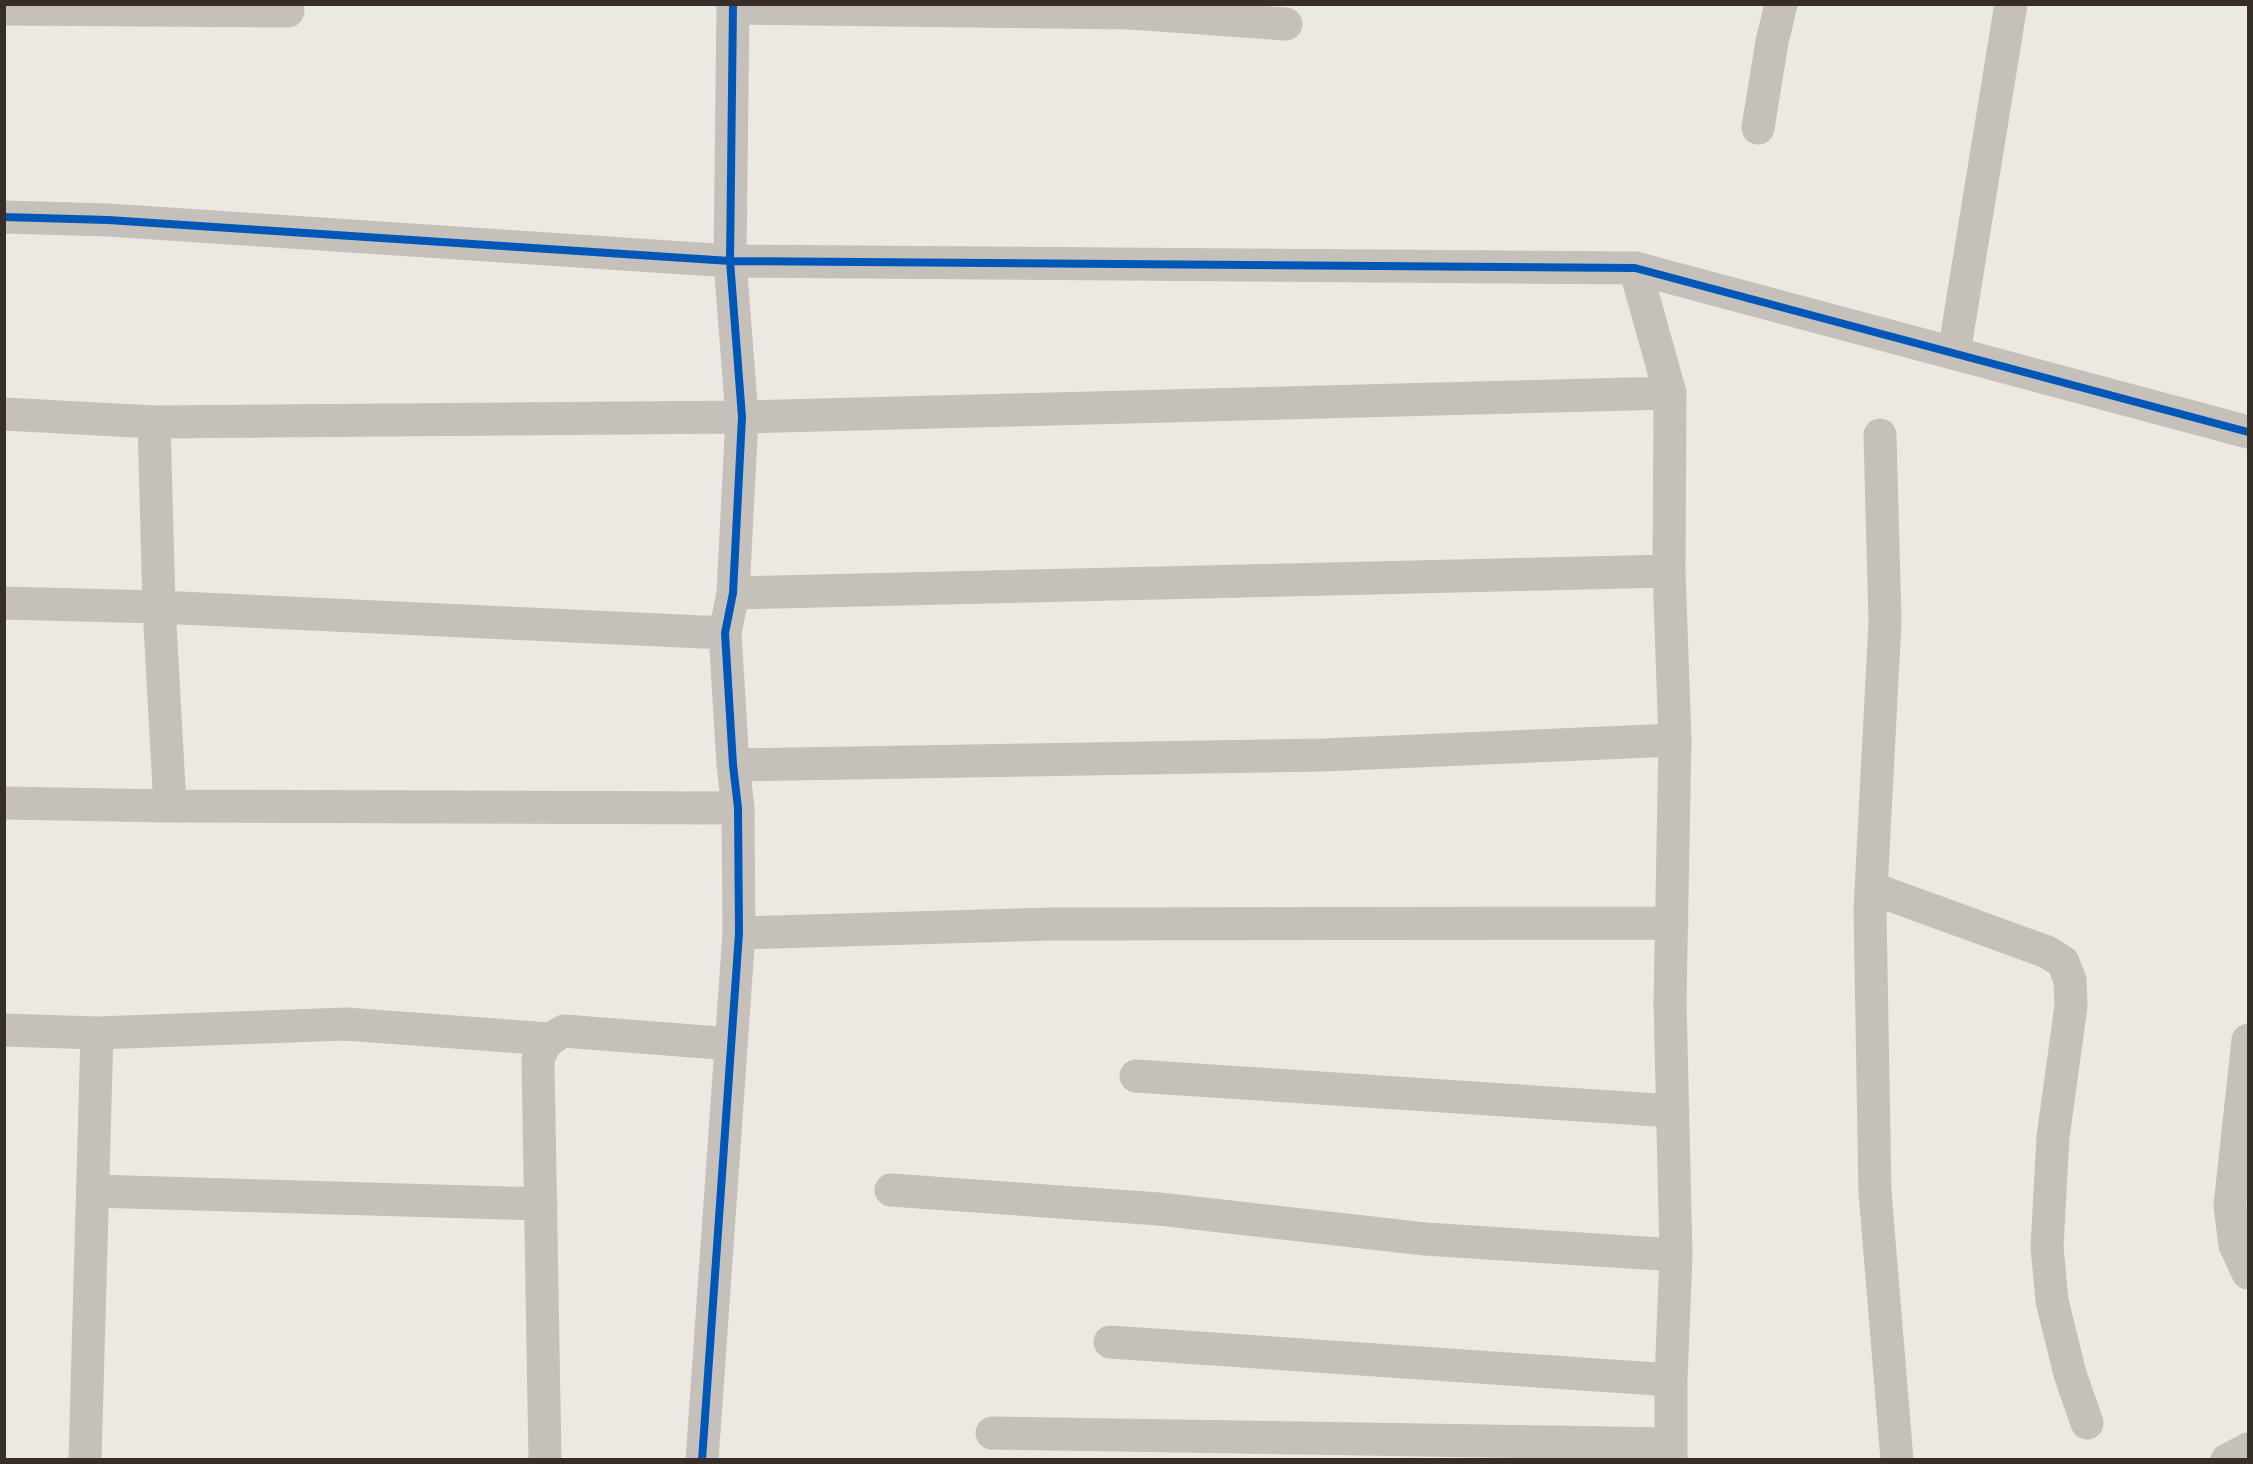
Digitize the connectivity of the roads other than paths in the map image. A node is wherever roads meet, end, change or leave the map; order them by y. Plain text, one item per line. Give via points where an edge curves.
1 (1781, 4) edge
2 (2012, 4) edge
3 (733, 6) edge
4 (4, 9) edge
5 (288, 11) dead end
6 (1286, 24) dead end
7 (1758, 128) dead end
8 (4, 217) edge
9 (730, 261) junction
10 (1635, 268) junction
11 (1954, 353) junction
12 (1670, 393) junction
13 (4, 414) edge
14 (742, 417) junction
15 (154, 422) junction
16 (2248, 432) edge
17 (1880, 435) dead end
18 (1669, 570) junction
19 (733, 593) junction
20 (4, 603) edge
21 (159, 607) junction
22 (725, 633) junction
23 (1675, 740) junction
24 (733, 765) junction
25 (4, 803) edge
26 (170, 806) junction
27 (738, 808) junction
28 (1871, 888) junction
29 (1672, 923) junction
30 (739, 933) junction
31 (4, 1030) edge
32 (97, 1033) junction
33 (549, 1038) junction
34 (2248, 1040) edge
35 (731, 1044) junction
36 (1136, 1076) dead end
37 (1673, 1111) junction
38 (891, 1190) dead end
39 (93, 1191) junction
40 (541, 1204) junction
41 (1676, 1254) junction
42 (2248, 1273) edge
43 (1110, 1342) dead end
44 (1671, 1380) junction
45 (2087, 1423) dead end
46 (992, 1433) dead end
47 (2248, 1449) edge
48 (1671, 1452) edge
49 (85, 1460) edge
50 (545, 1460) edge
51 (702, 1460) edge
52 (1897, 1460) edge
53 (2227, 1460) edge

1 - 7 street
2 - 11 street
3 - 6 street via 1131,14
3 - 9 street
4 - 5 street
8 - 9 street via 108,220
9 - 10 street
9 - 14 street
10 - 11 street
10 - 12 street
11 - 16 street
12 - 14 street
12 - 18 street
13 - 15 street
14 - 15 street
14 - 19 street
15 - 21 street
17 - 28 street via 1885,622
18 - 19 street
18 - 23 street
19 - 22 street
20 - 21 street
21 - 22 street
21 - 26 street
22 - 24 street
23 - 24 street via 1323,756
23 - 29 street
24 - 27 street
25 - 26 street
26 - 27 street
27 - 30 street
28 - 45 street via 2048,952 2062,962 2070,980 2072,1006 2053,1137 2047,1247 2052,1301
28 - 52 street via 1875,1192
29 - 30 street via 1051,924
29 - 37 street
30 - 35 street
31 - 32 street
32 - 33 street via 346,1024
32 - 39 street
33 - 35 street via 564,1031
33 - 40 street via 538,1061
34 - 42 street via 2230,1206 2235,1245
35 - 51 street
36 - 37 street
37 - 41 street
38 - 41 street via 1159,1209 1425,1239
39 - 40 street
39 - 49 street
40 - 50 street
41 - 44 street
43 - 44 street
44 - 48 street
46 - 48 street
47 - 53 street

